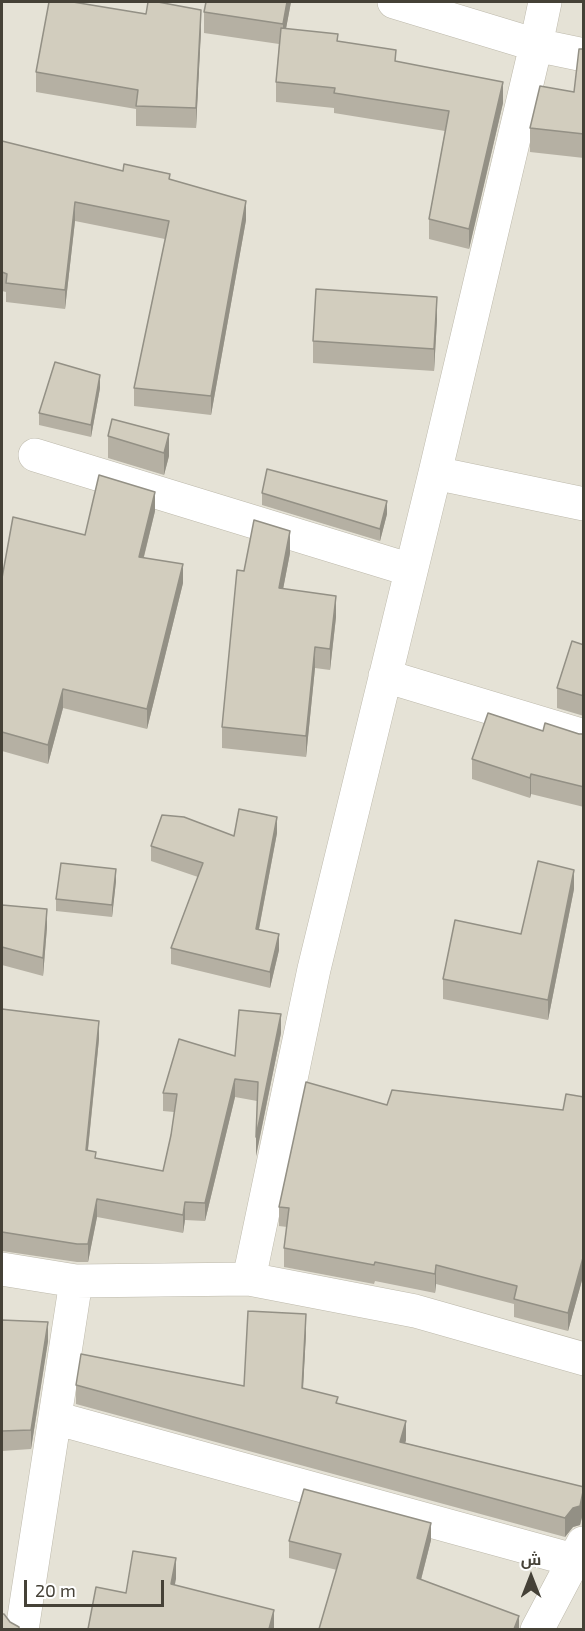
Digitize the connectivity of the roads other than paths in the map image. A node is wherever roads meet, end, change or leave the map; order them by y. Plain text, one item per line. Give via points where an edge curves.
1 (394, 2) edge
2 (545, 2) edge
3 (536, 45) junction
4 (584, 55) edge
5 (35, 455) dead end
6 (435, 473) junction
7 (584, 504) edge
8 (411, 570) junction
9 (385, 676) junction
10 (584, 736) edge
11 (2, 1269) edge
12 (249, 1280) junction
13 (76, 1281) junction
14 (584, 1359) edge
15 (55, 1418) junction
16 (578, 1551) edge
17 (22, 1629) edge
18 (537, 1629) edge

1 - 3 street
2 - 3 street
3 - 4 street
3 - 6 street
5 - 8 street
6 - 7 street
6 - 8 street
8 - 9 street
9 - 10 street
9 - 12 street via 314,969
11 - 13 street
12 - 13 street
12 - 14 street via 415,1311
13 - 15 street
15 - 16 street
15 - 17 street
16 - 18 street

